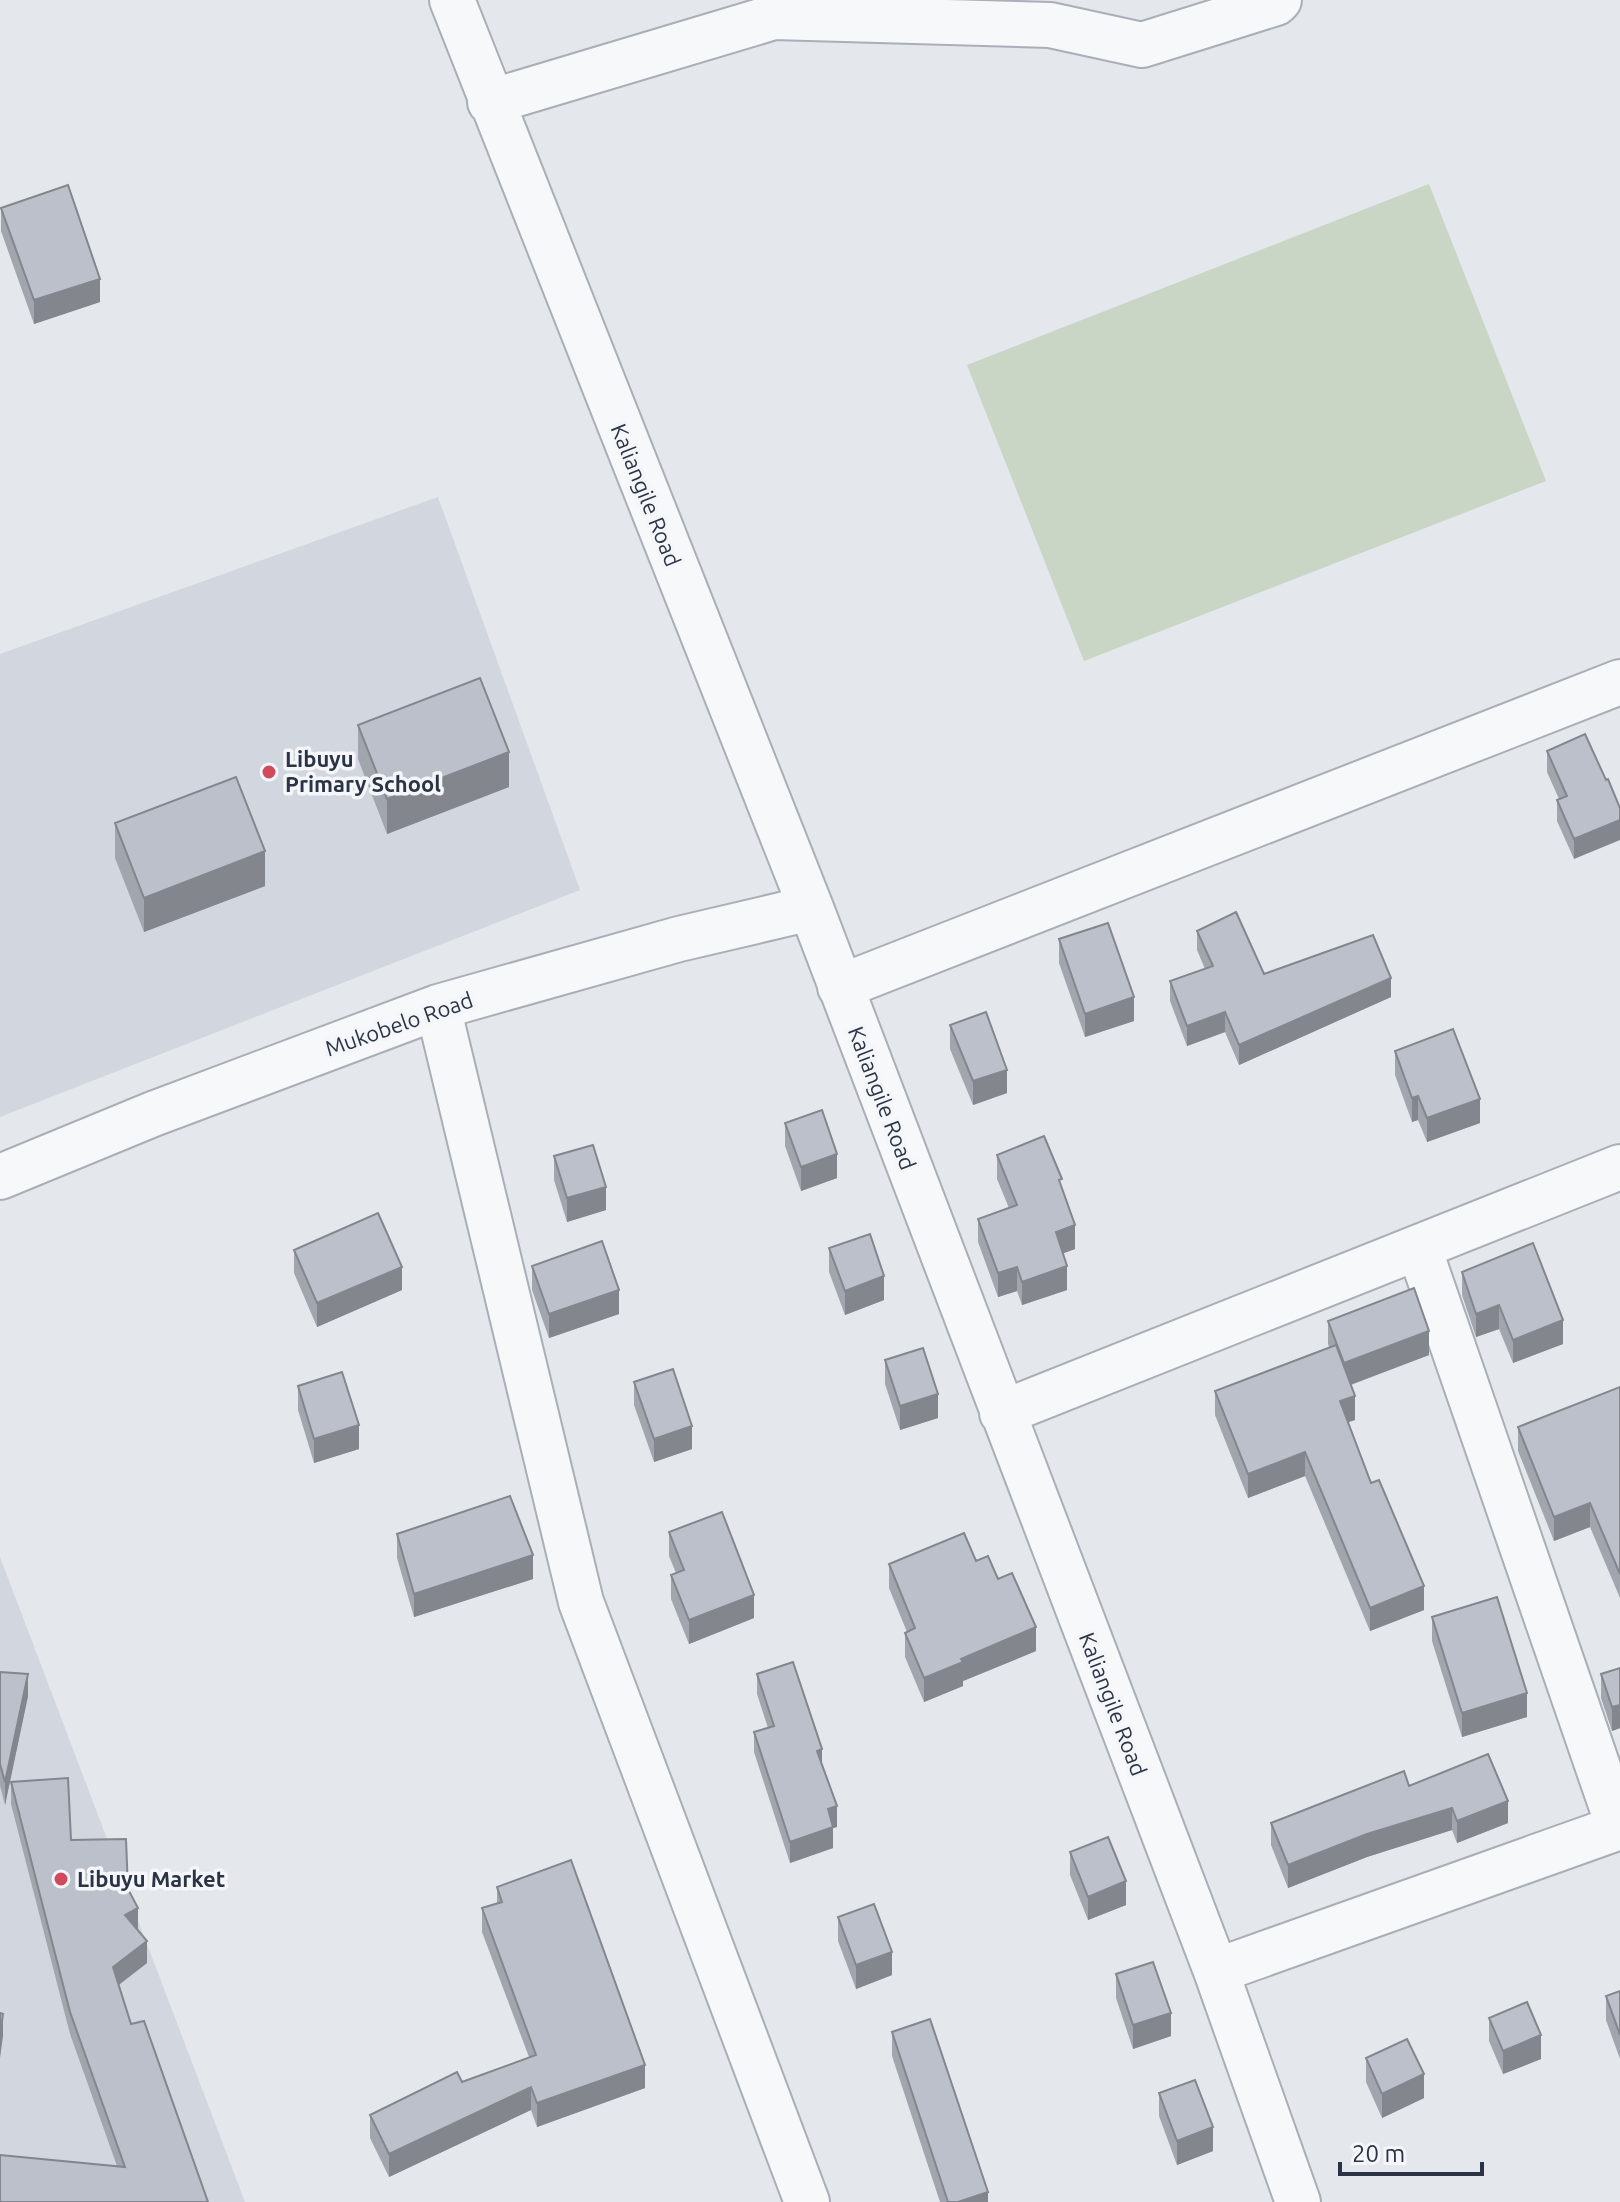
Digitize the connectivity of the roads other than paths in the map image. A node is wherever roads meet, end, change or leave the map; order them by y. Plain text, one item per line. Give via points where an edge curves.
1 (452, 0) edge
2 (1279, 0) edge
3 (490, 102) junction
4 (1620, 682) edge
5 (811, 908) junction
6 (840, 987) junction
7 (438, 1007) junction
8 (1620, 1167) edge
9 (0, 1177) edge
10 (1419, 1248) junction
11 (1002, 1413) junction
12 (1619, 1828) edge
13 (1216, 1971) junction
14 (807, 2202) edge
15 (1298, 2202) edge

1 - 3 street, Kaliangile Road
2 - 3 street via 1142,45 1050,25 774,17
3 - 5 street, Kaliangile Road
4 - 6 street
5 - 6 street, Kaliangile Road
5 - 7 street, Mukobelo Road
6 - 11 street, Kaliangile Road
7 - 9 street, Mukobelo Road
7 - 14 street via 581,1602
8 - 10 street
10 - 11 street
10 - 12 street
11 - 13 street, Kaliangile Road
12 - 13 street
13 - 15 street, Kaliangile Road

